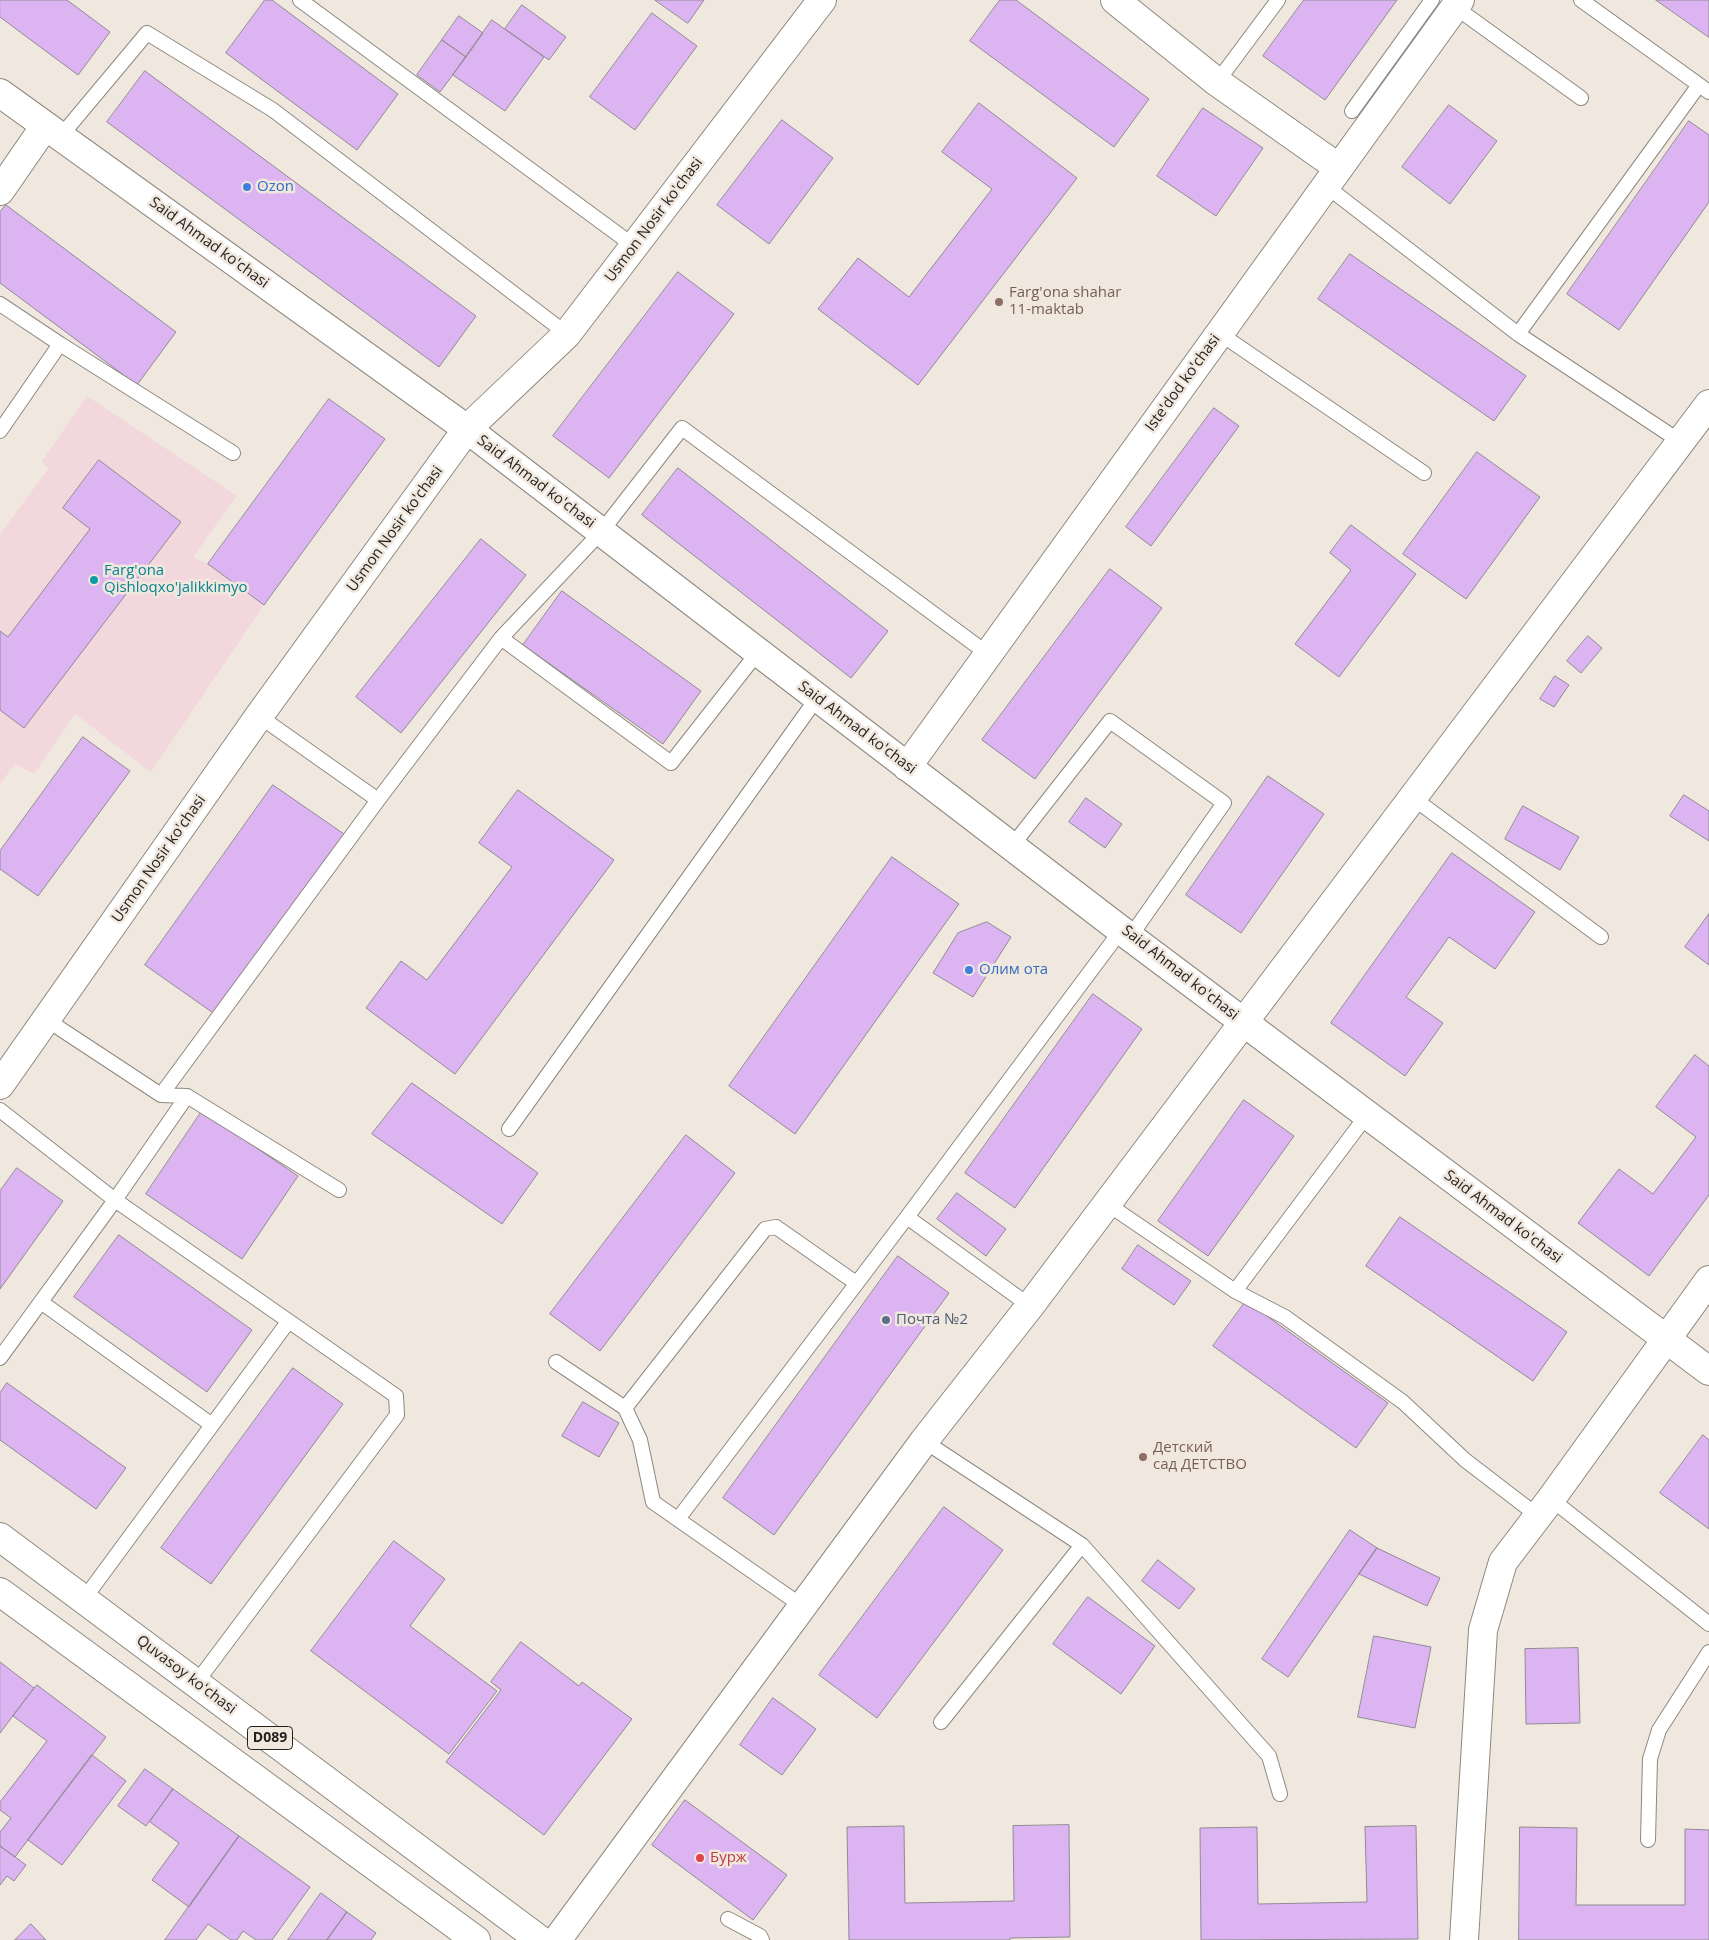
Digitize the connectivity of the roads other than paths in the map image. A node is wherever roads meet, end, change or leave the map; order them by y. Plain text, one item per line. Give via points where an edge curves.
1 (300, 0) edge
2 (822, 0) edge
3 (1278, 0) edge
4 (1581, 0) edge
5 (1120, 2) edge
6 (1449, 2) edge
7 (1217, 82) junction
8 (1704, 88) edge
9 (0, 93) edge
10 (1581, 98) dead end
11 (1352, 111) dead end
12 (53, 131) junction
13 (1332, 177) junction
14 (0, 191) edge
15 (634, 246) junction
16 (0, 304) edge
17 (1219, 333) junction
18 (568, 334) junction
19 (1518, 334) junction
20 (60, 344) junction
21 (1709, 404) edge
22 (467, 429) junction
23 (0, 431) edge
24 (1681, 442) junction
25 (233, 453) dead end
26 (1424, 473) dead end
27 (600, 532) junction
28 (501, 638) junction
29 (758, 652) junction
30 (988, 654) junction
31 (817, 698) junction
32 (259, 716) junction
33 (907, 767) junction
34 (1413, 798) junction
35 (378, 800) junction
36 (1012, 846) junction
37 (1126, 933) junction
38 (1601, 937) dead end
39 (46, 1020) junction
40 (1243, 1022) junction
41 (4, 1068) edge
42 (161, 1095) junction
43 (187, 1096) junction
44 (0, 1110) edge
45 (1366, 1115) junction
46 (509, 1129) dead end
47 (339, 1190) dead end
48 (116, 1200) junction
49 (1106, 1203) junction
50 (907, 1216) junction
51 (1709, 1280) edge
52 (856, 1283) junction
53 (1235, 1291) junction
54 (42, 1302) junction
55 (1030, 1306) junction
56 (288, 1322) junction
57 (1668, 1340) junction
58 (0, 1358) edge
59 (556, 1362) dead end
60 (1709, 1371) edge
61 (625, 1408) junction
62 (212, 1425) junction
63 (924, 1441) junction
64 (1545, 1508) junction
65 (678, 1519) junction
66 (0, 1536) edge
67 (1082, 1545) junction
68 (0, 1592) edge
69 (84, 1599) junction
70 (802, 1606) junction
71 (1709, 1624) edge
72 (1709, 1652) edge
73 (196, 1683) junction
74 (941, 1722) dead end
75 (1280, 1794) dead end
76 (1648, 1840) dead end
77 (728, 1919) dead end
78 (476, 1940) edge
79 (540, 1940) edge
80 (557, 1940) edge
81 (762, 1940) edge
82 (1464, 1940) edge

1 - 15 lane
2 - 15 street, Usmon Nosir ko'chasi
3 - 7 lane
4 - 8 lane
5 - 7 street
6 - 10 lane
6 - 11 lane
6 - 13 street, Iste'dod ko'chasi
7 - 13 street
8 - 19 lane
9 - 12 street, Said Ahmad ko'chasi
12 - 14 street
12 - 18 lane via 147,33 273,110
12 - 22 street, Said Ahmad ko'chasi
13 - 17 street, Iste'dod ko'chasi
13 - 19 lane
15 - 18 street, Usmon Nosir ko'chasi
16 - 20 lane
17 - 26 lane
17 - 30 street, Iste'dod ko'chasi
18 - 22 street, Usmon Nosir ko'chasi
19 - 24 lane
20 - 23 lane
20 - 25 lane
21 - 24 street
22 - 27 street, Said Ahmad ko'chasi
22 - 32 street, Usmon Nosir ko'chasi
24 - 34 street
27 - 28 lane
27 - 29 street, Said Ahmad ko'chasi
27 - 30 lane via 682,428
28 - 29 lane via 670,763
28 - 35 lane
29 - 31 street, Said Ahmad ko'chasi
30 - 33 street, Iste'dod ko'chasi
31 - 33 street, Said Ahmad ko'chasi
31 - 46 lane
32 - 35 lane
32 - 39 street, Usmon Nosir ko'chasi
33 - 36 street, Said Ahmad ko'chasi
34 - 38 lane
34 - 40 street
35 - 42 lane
36 - 37 street, Said Ahmad ko'chasi
36 - 37 lane via 1110,721 1224,803
37 - 40 street, Said Ahmad ko'chasi
37 - 50 lane
39 - 41 street, Usmon Nosir ko'chasi
39 - 42 lane
40 - 45 street, Said Ahmad ko'chasi
40 - 49 street
42 - 43 lane
43 - 47 lane
43 - 48 lane
44 - 48 lane
45 - 53 lane
45 - 57 street, Said Ahmad ko'chasi
48 - 54 lane
48 - 56 lane
49 - 53 lane
49 - 55 street
50 - 52 lane
50 - 55 lane
51 - 57 street
52 - 61 lane via 776,1227 765,1228
52 - 65 lane
53 - 64 lane via 1285,1317 1403,1402 1464,1460
54 - 58 lane
54 - 62 lane
55 - 63 street
56 - 62 lane
56 - 73 lane via 396,1396 397,1415
57 - 60 street, Said Ahmad ko'chasi
57 - 64 street
59 - 61 lane
61 - 65 lane via 640,1440 653,1502
62 - 69 lane
63 - 67 lane
63 - 70 street
64 - 71 lane
64 - 82 street via 1503,1562 1483,1630
65 - 70 lane
66 - 69 street, Quvasoy koʻchasi / D089
67 - 74 lane
67 - 75 lane via 1269,1756
68 - 78 street, D089
69 - 73 street, Quvasoy koʻchasi / D089
70 - 80 street
72 - 76 lane via 1659,1730 1650,1759
73 - 79 street, Quvasoy koʻchasi / D089
77 - 81 lane

